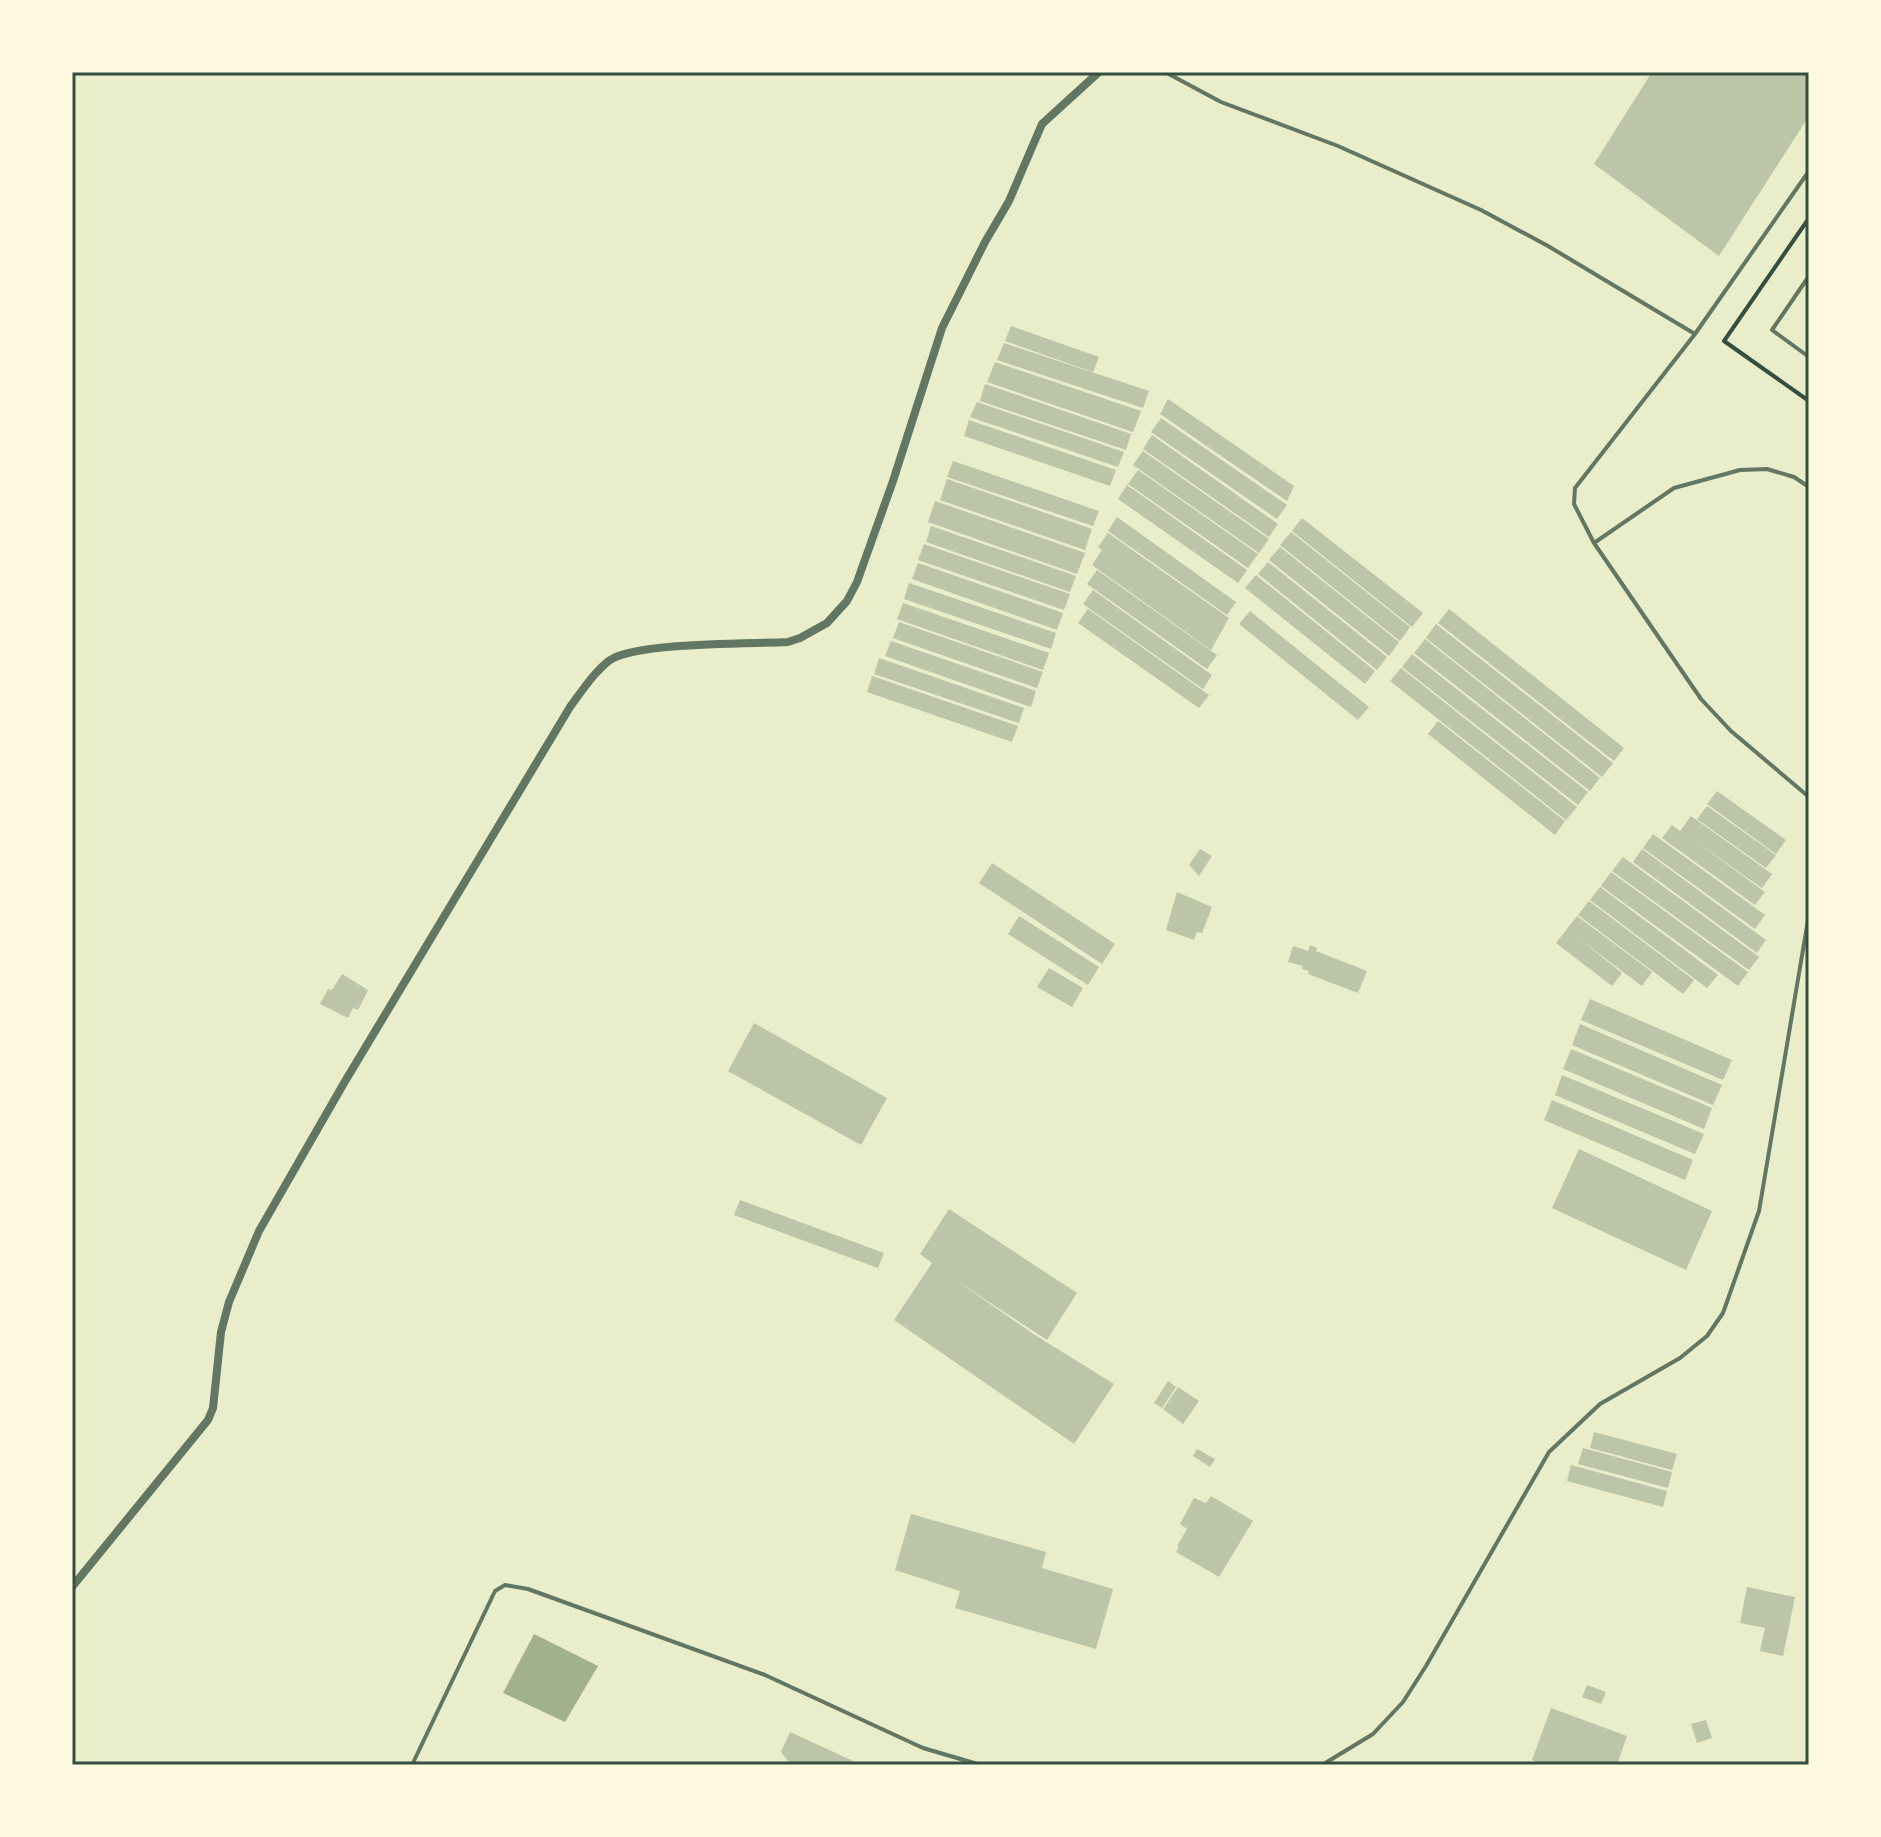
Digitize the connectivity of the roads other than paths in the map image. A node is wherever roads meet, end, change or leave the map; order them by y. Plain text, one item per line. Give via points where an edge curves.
1 (1099, 72) edge
2 (1165, 72) edge
3 (1809, 171) edge
4 (1809, 276) edge
5 (1695, 334) junction
6 (1809, 357) edge
7 (1809, 487) edge
8 (1594, 543) junction
9 (1809, 797) edge
10 (1809, 914) edge
11 (72, 1587) edge
12 (412, 1765) edge
13 (981, 1765) edge
14 (1322, 1765) edge

1 - 11 street via 1042,124 1009,201 942,328 893,481 847,601 827,623 788,642 634,650 609,661 590,680 259,1231 229,1302 208,1420
2 - 5 lane via 1221,102 1338,146 1481,210
3 - 5 lane
4 - 6 lane via 1772,330
5 - 8 lane via 1575,488 1574,504
7 - 8 lane via 1767,469 1740,470 1674,488
8 - 9 lane via 1701,699
10 - 14 lane via 1759,1211 1723,1313 1707,1336 1680,1358 1600,1404 1549,1452 1403,1702 1373,1734
12 - 13 lane via 495,1591 505,1585 765,1675 923,1748

